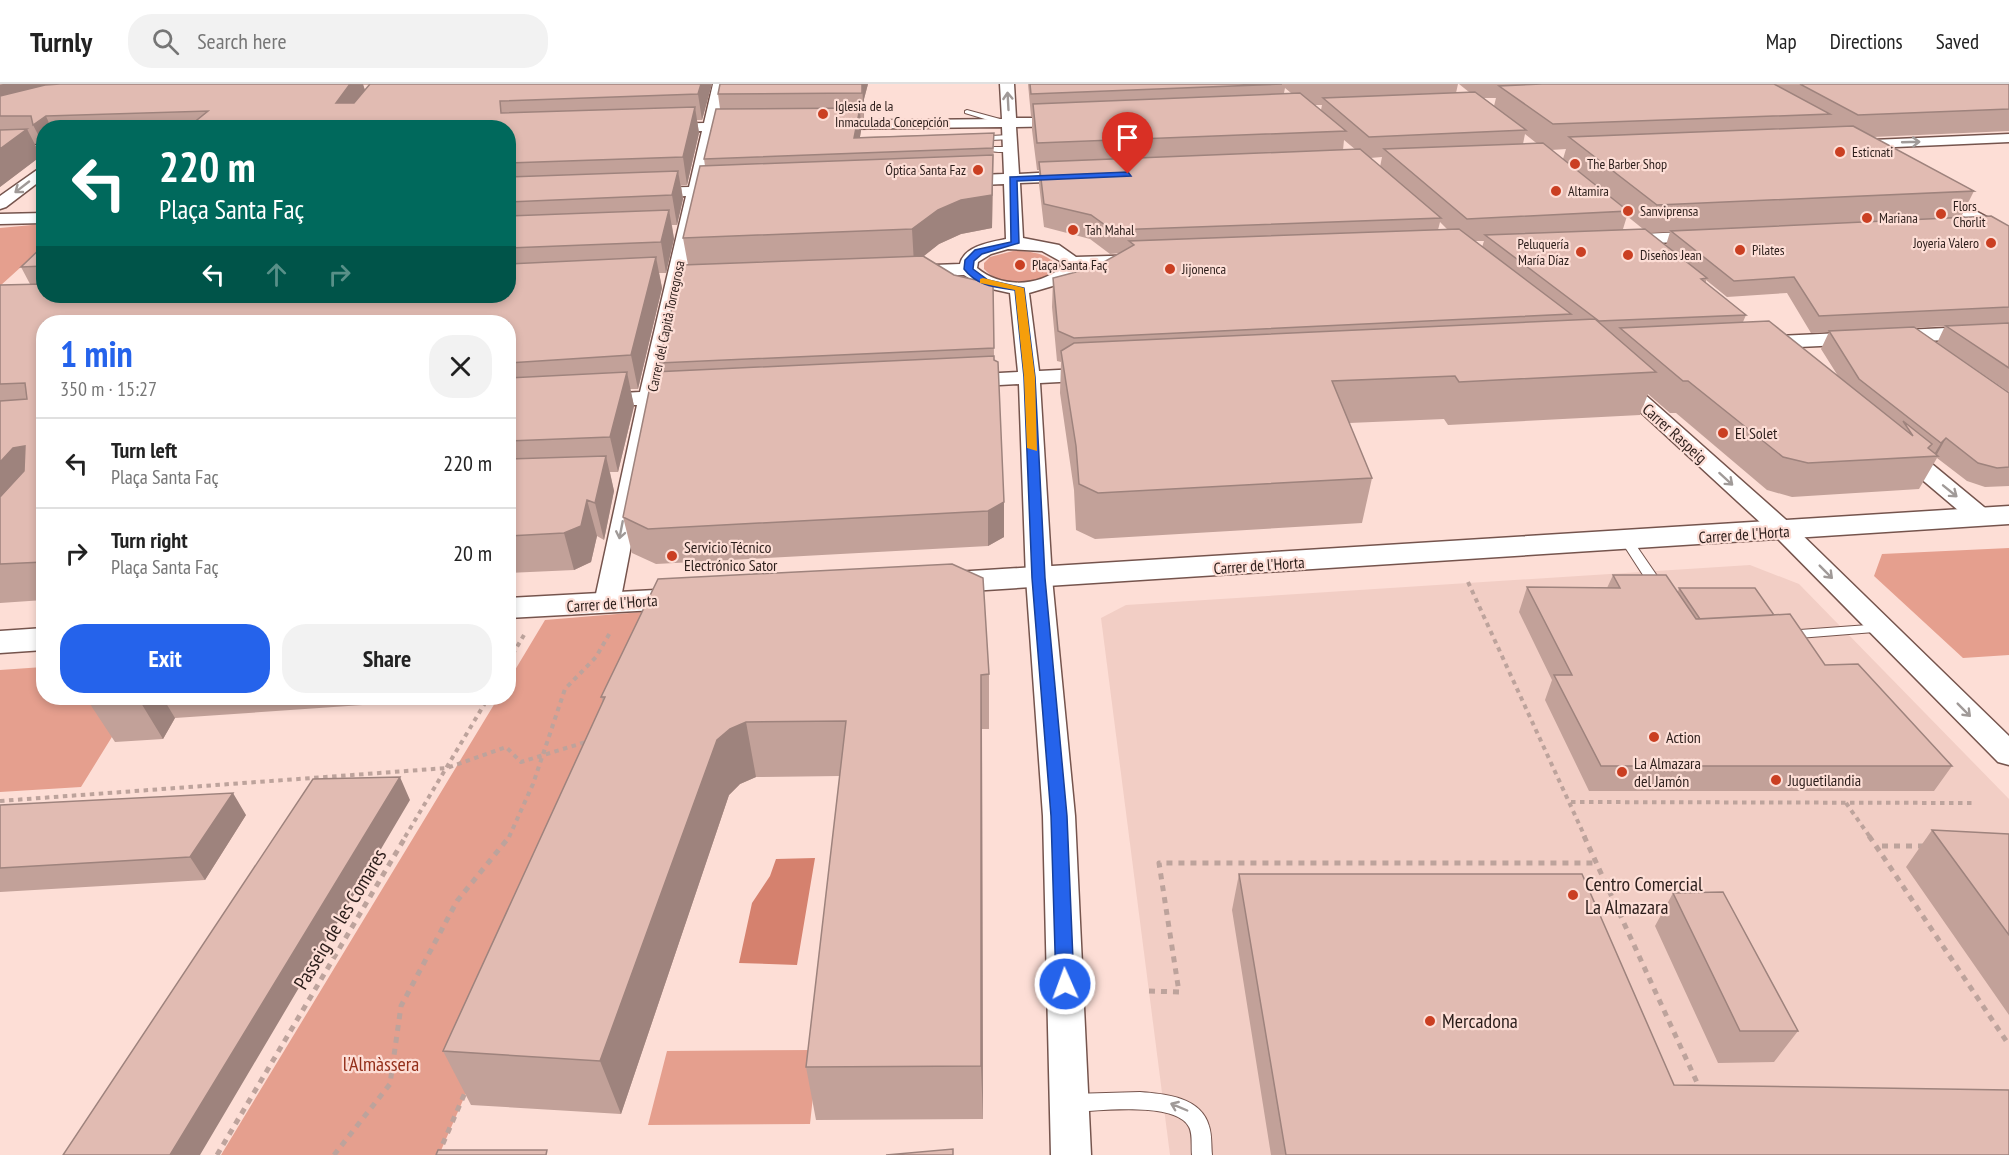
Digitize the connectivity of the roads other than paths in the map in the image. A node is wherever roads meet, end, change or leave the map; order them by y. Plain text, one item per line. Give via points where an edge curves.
1 (720, 84) edge
2 (1007, 84) edge
3 (967, 112) dead end
4 (1080, 121) edge
5 (709, 126) junction
6 (768, 126) edge
7 (815, 126) edge
8 (650, 128) edge
9 (1010, 137) junction
10 (990, 138) edge
11 (2009, 138) edge
12 (36, 149) edge
13 (990, 149) edge
14 (0, 150) edge
15 (1878, 162) edge
16 (36, 176) edge
17 (1093, 176) edge
18 (1013, 179) junction
19 (937, 182) edge
20 (1918, 184) edge
21 (741, 190) edge
22 (694, 192) junction
23 (625, 194) edge
24 (0, 204) edge
25 (36, 218) edge
26 (0, 219) edge
27 (2009, 223) edge
28 (1622, 224) edge
29 (1988, 224) junction
30 (1953, 226) edge
31 (1721, 235) edge
32 (2009, 236) edge
33 (1640, 238) junction
34 (1606, 240) edge
35 (1015, 243) junction
36 (1658, 253) edge
37 (1158, 260) edge
38 (1071, 263) junction
39 (968, 269) junction
40 (888, 272) edge
41 (677, 279) junction
42 (700, 279) edge
43 (654, 280) edge
44 (1019, 288) junction
45 (1751, 327) edge
46 (2009, 331) edge
47 (1910, 336) junction
48 (1769, 342) junction
49 (1735, 344) edge
50 (1937, 355) edge
51 (1788, 357) edge
52 (1604, 367) edge
53 (1112, 373) edge
54 (1029, 377) junction
55 (946, 381) edge
56 (709, 394) edge
57 (650, 398) junction
58 (579, 401) edge
59 (1889, 441) edge
60 (1995, 516) edge
61 (1784, 531) junction
62 (1627, 541) junction
63 (1039, 578) junction
64 (916, 585) edge
65 (720, 596) edge
66 (1665, 599) edge
67 (516, 608) edge
68 (611, 613) junction
69 (1882, 628) junction
70 (1770, 635) edge
71 (36, 640) edge
72 (0, 642) edge
73 (2009, 754) edge
74 (1069, 1103) junction
75 (1071, 1155) edge
76 (1202, 1155) edge

1 - 5 street, Carrer del Capità Torregrosa
9 -> 2 street
3 - 9 lane
4 - 9 street
5 - 6 street
5 - 8 street
5 - 22 street, Carrer del Capità Torregrosa
7 - 9 street
9 - 10 lane
9 - 13 lane
9 - 18 street
15 -> 11 street via 1840,143
12 - 14 street
16 -> 24 street
17 - 18 street
18 - 19 street
18 - 35 street
20 - 29 street
21 - 22 street
22 - 23 street
22 - 41 street, Carrer del Capità Torregrosa via 679,233
25 - 26 street
27 - 29 street
28 - 33 street
29 - 30 street
29 - 32 street
31 - 33 street
33 - 34 street
33 - 36 street
35 - 38 street via 1046,246 1067,256
35 - 39 street via 979,252 969,260
37 - 38 street
38 - 44 street via 1070,270 1058,280
39 - 40 street
39 - 44 street via 986,282
41 - 42 street
41 - 43 street
41 - 57 street, Carrer del Capità Torregrosa
44 - 54 street
45 - 48 street
46 - 47 street
47 - 48 street
47 - 50 street
48 - 49 street
48 - 51 street
52 -> 61 street, Carrer Raspeig
53 - 54 street
54 - 55 street
54 - 63 street
56 - 57 street
57 - 58 street
57 -> 68 street, Carrer del Capità Torregrosa via 619,481
59 -> 60 street
60 - 61 street, Carrer de l'Horta
61 - 62 street, Carrer de l'Horta
61 -> 69 street, Carrer Raspeig
62 - 63 street, Carrer de l'Horta
62 - 66 lane
63 - 64 street, Carrer de l'Horta
63 - 74 street via 1059,816
65 - 68 street, Carrer de l'Horta
67 - 68 street, Carrer de l'Horta
69 - 70 lane
69 -> 73 street, Carrer Raspeig
71 - 72 street
74 - 75 street
76 -> 74 lane via 1198,1123 1186,1108 1167,1102

